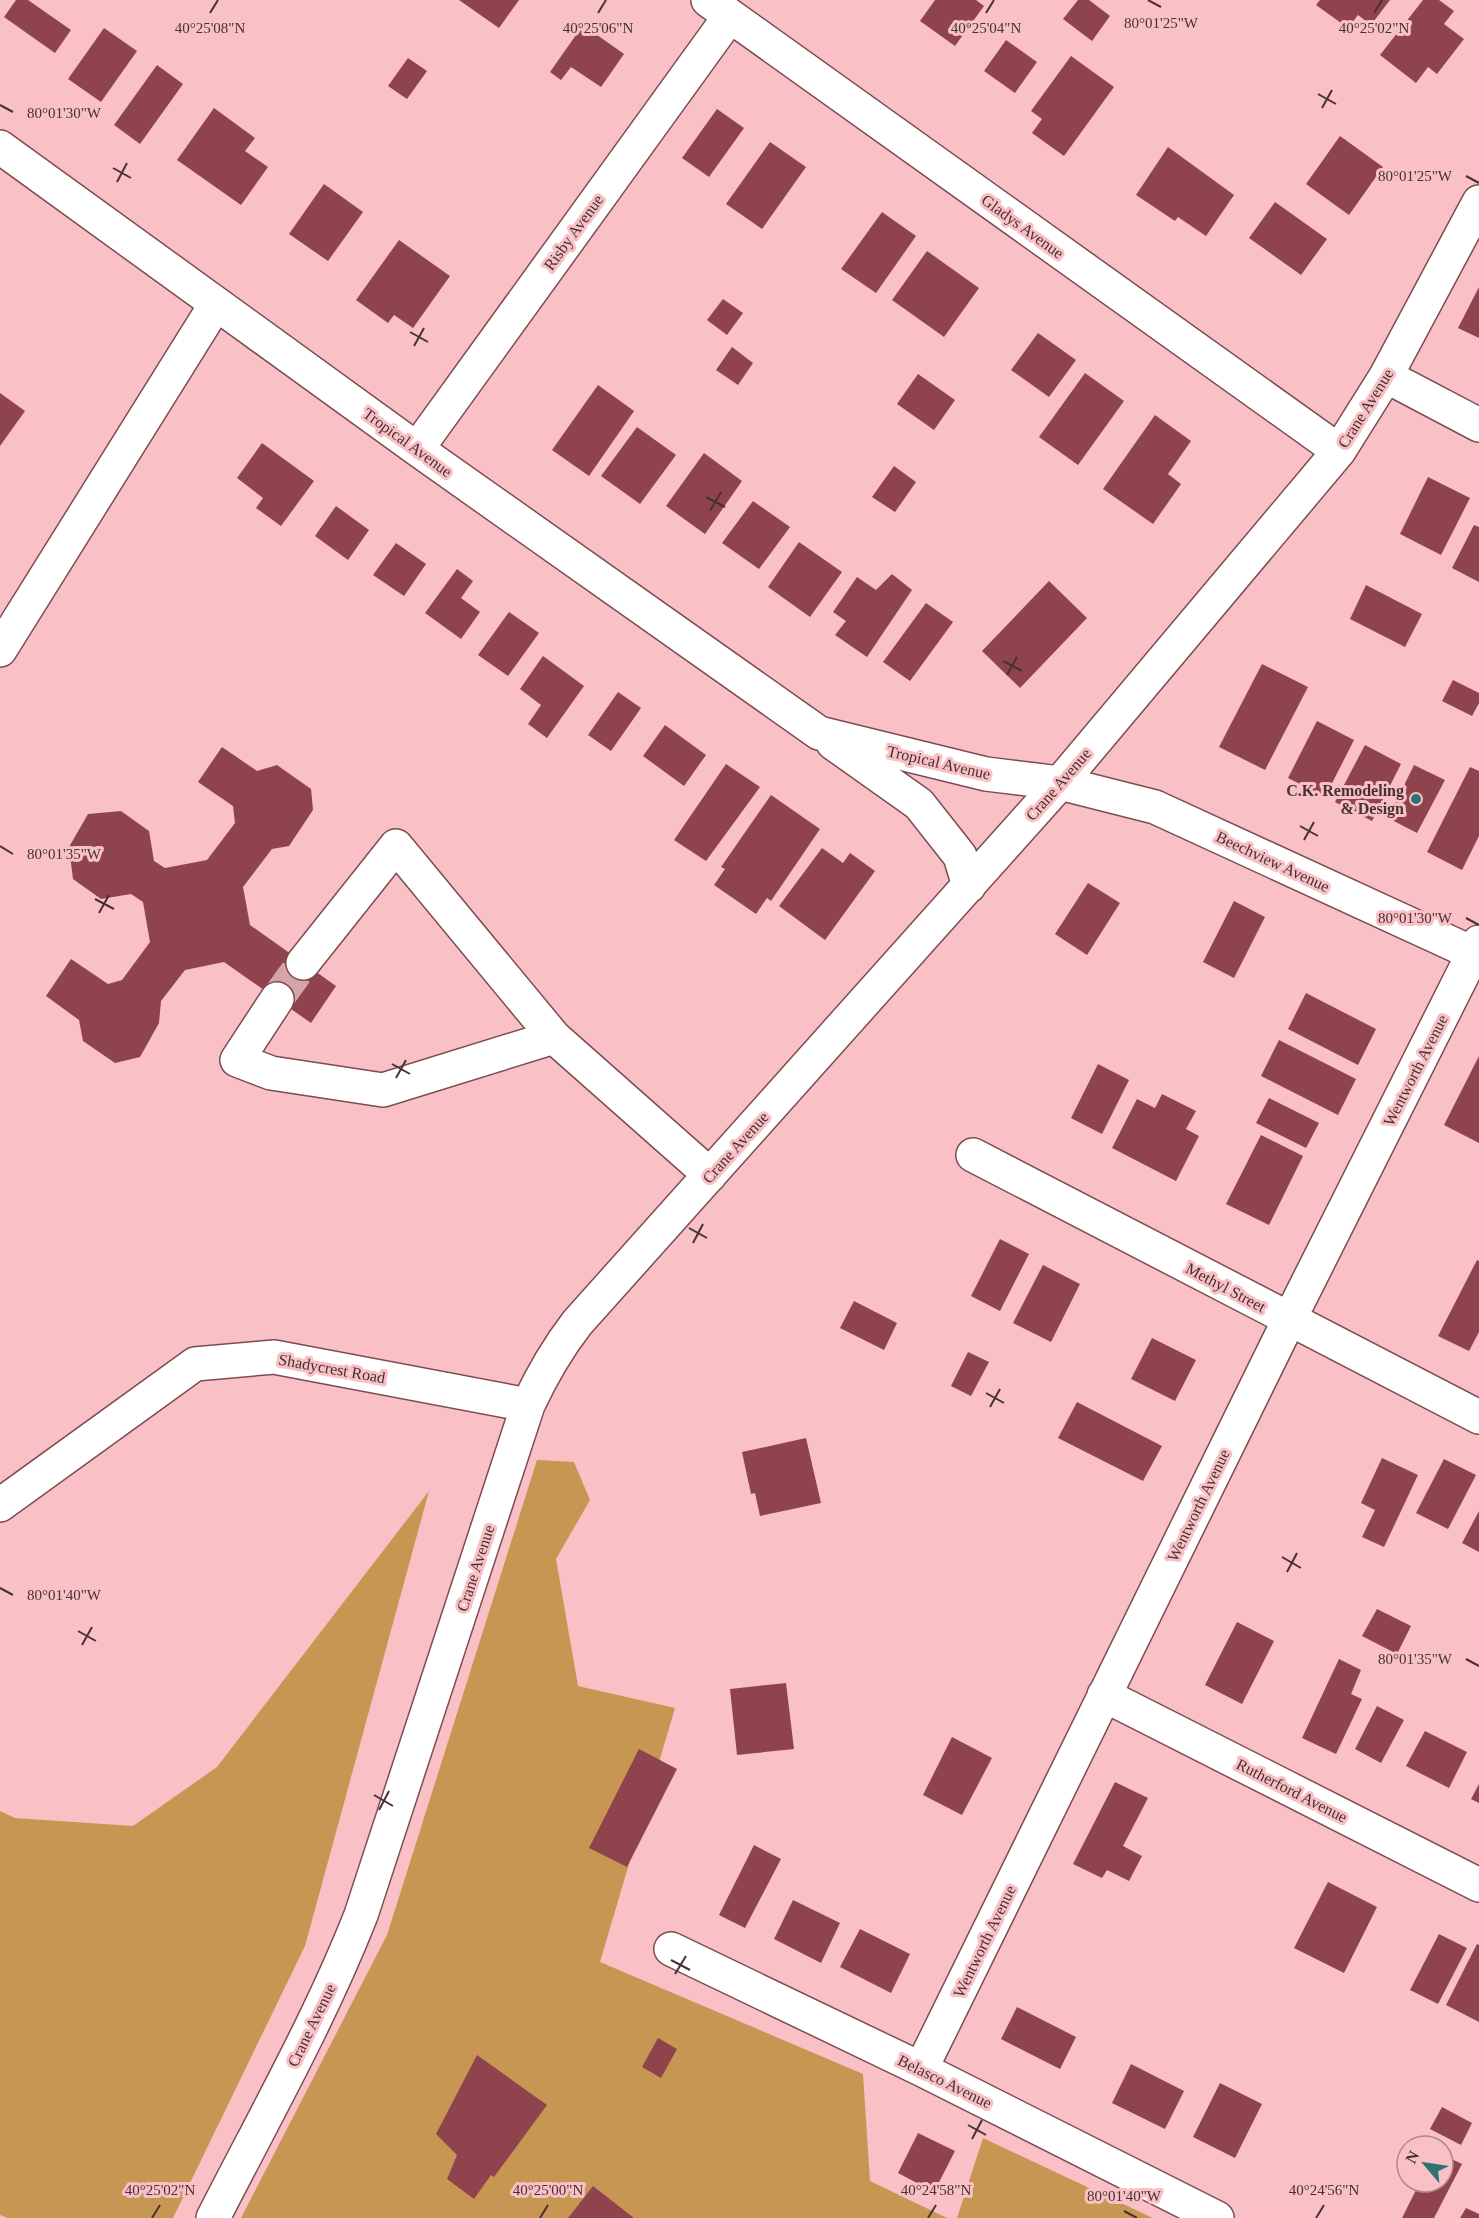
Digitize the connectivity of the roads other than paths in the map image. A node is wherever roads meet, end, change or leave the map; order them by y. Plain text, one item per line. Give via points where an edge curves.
1 (719, 8) edge
2 (0, 147) edge
3 (1479, 202) edge
4 (216, 304) junction
5 (1386, 376) junction
6 (1479, 425) edge
7 (417, 448) junction
8 (1339, 451) junction
9 (0, 650) edge
10 (819, 733) junction
11 (1060, 783) junction
12 (969, 886) junction
13 (1477, 950) edge
14 (303, 963) tunnel mouth
15 (277, 999) tunnel mouth
16 (554, 1037) junction
17 (973, 1155) dead end
18 (710, 1175) junction
19 (1289, 1320) junction
20 (528, 1405) junction
21 (1479, 1417) edge
22 (0, 1505) edge
23 (1104, 1695) junction
24 (1479, 1885) edge
25 (671, 1949) dead end
26 (921, 2069) junction
27 (213, 2218) edge
28 (1217, 2218) edge

1 - 7 street, Risby Avenue
1 - 8 street, Gladys Avenue
2 - 4 street, Tropical Avenue
3 - 5 street, Crane Avenue
4 - 7 street, Tropical Avenue
4 - 9 street
5 - 6 street
5 - 8 street, Crane Avenue
7 - 10 street, Tropical Avenue
8 - 11 street, Crane Avenue
10 - 11 street, Tropical Avenue via 986,774
10 - 12 street, Tropical Avenue via 919,804 960,856
11 - 12 street, Crane Avenue
11 - 13 street, Beechview Avenue via 1155,807
12 - 18 street, Crane Avenue
13 - 19 street, Wentworth Avenue
14 - 16 street via 396,846
15 - 16 street via 237,1060 271,1073 383,1090
16 - 18 street
17 - 19 street, Methyl Street
18 - 20 street, Crane Avenue via 577,1323 542,1374
19 - 21 street, Methyl Street
19 - 23 street, Wentworth Avenue
20 - 22 street, Shadycrest Road via 274,1357 195,1364
20 - 27 street, Crane Avenue via 361,1915 322,2005
23 - 24 street, Rutherford Avenue
23 - 26 street, Wentworth Avenue
25 - 26 street, Belasco Avenue
26 - 28 street, Belasco Avenue

